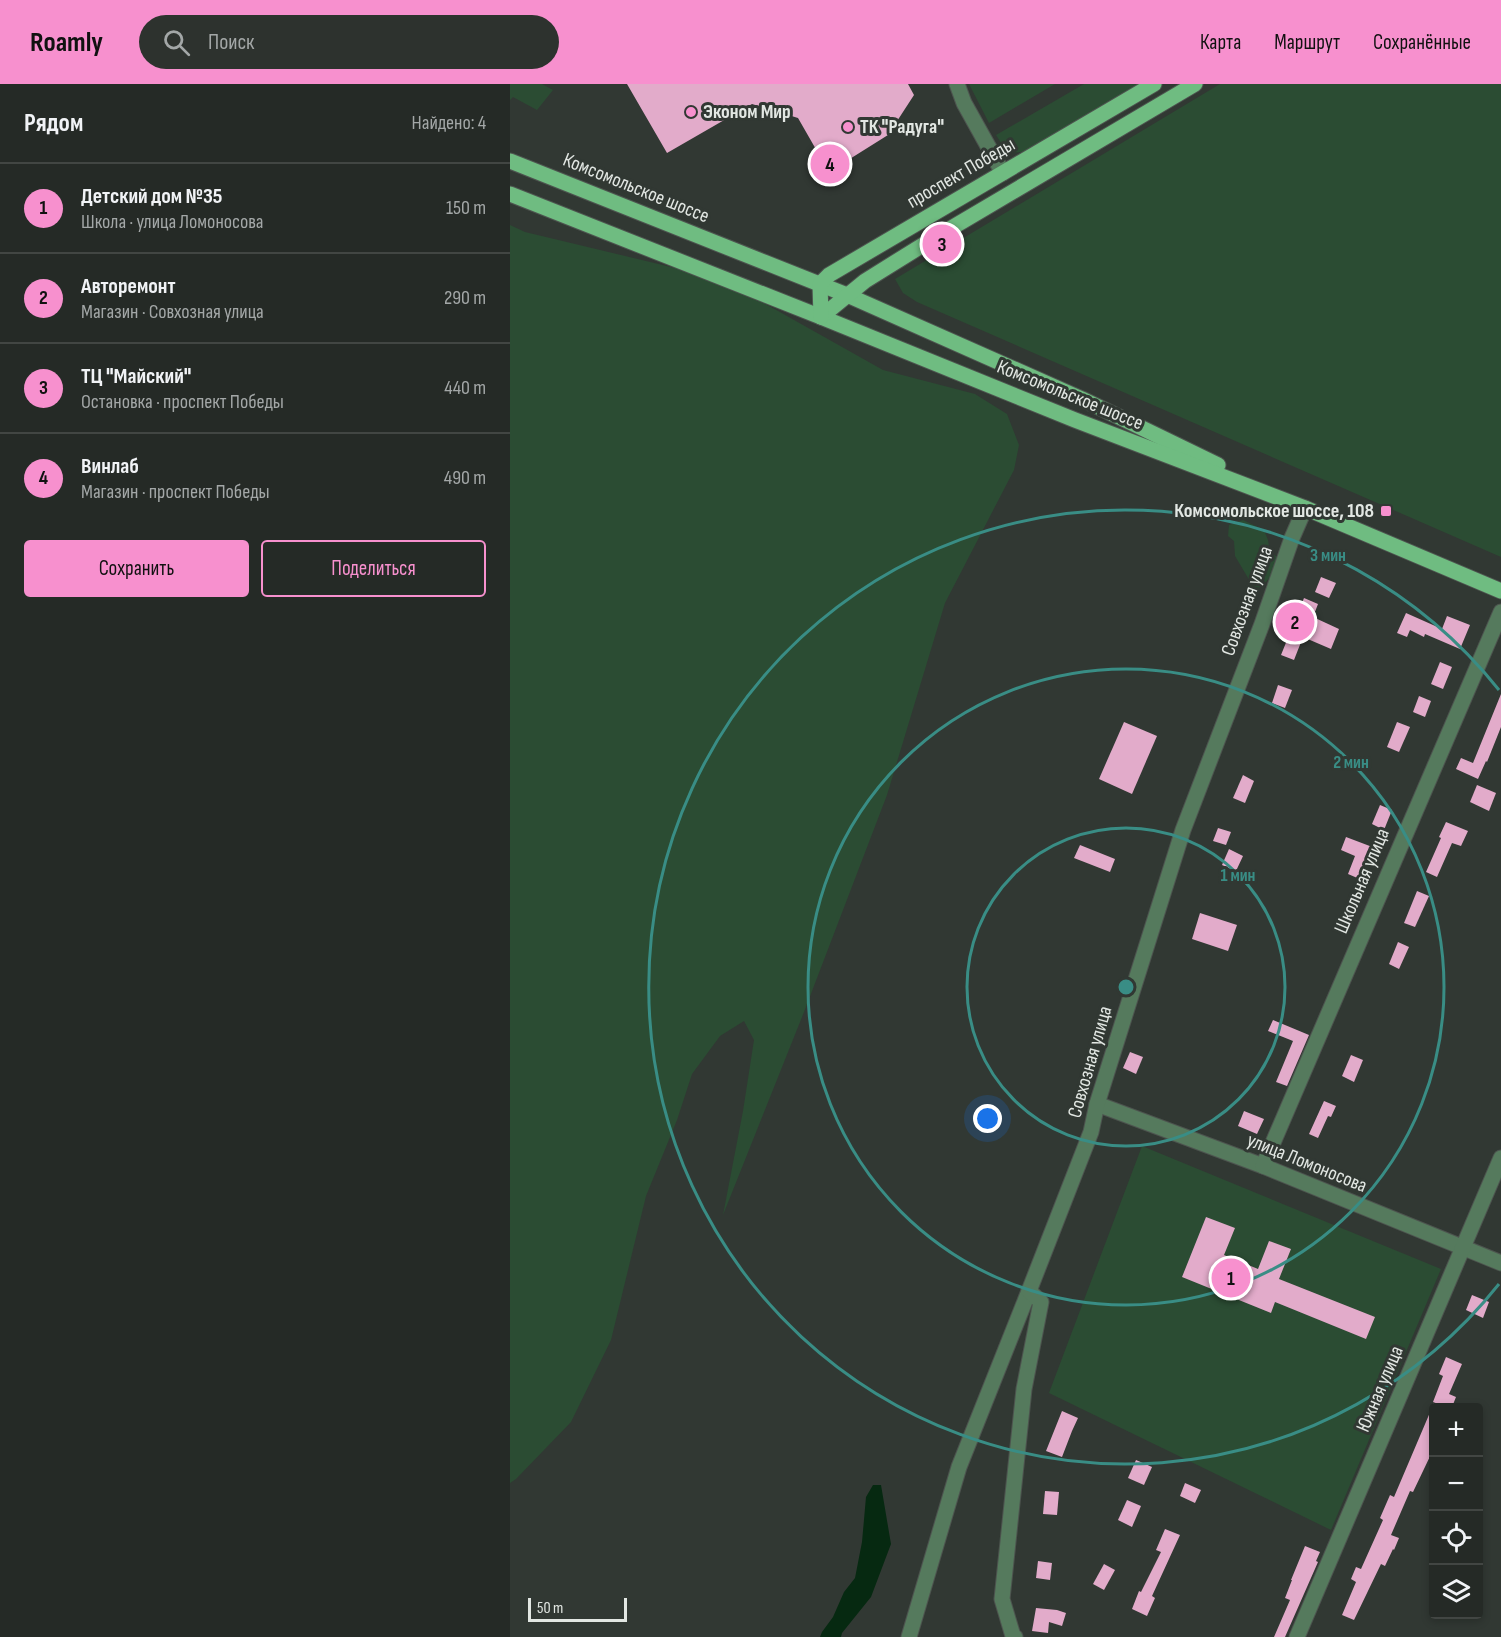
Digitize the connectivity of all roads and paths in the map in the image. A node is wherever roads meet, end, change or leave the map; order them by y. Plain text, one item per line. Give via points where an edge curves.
1 (957, 84) edge
2 (1154, 84) edge
3 (1196, 84) edge
4 (510, 161) edge
5 (1003, 173) junction
6 (1014, 191) junction
7 (510, 194) edge
8 (820, 284) junction
9 (847, 295) junction
10 (821, 317) junction
11 (1082, 399) junction
12 (1075, 420) junction
13 (1305, 508) junction
14 (1501, 591) edge
15 (1501, 612) edge
16 (1097, 1104) junction
17 (1501, 1158) edge
18 (1263, 1166) junction
19 (1462, 1249) junction
20 (1501, 1263) edge
21 (1029, 1291) junction
22 (909, 1637) edge
23 (1014, 1637) edge
24 (1297, 1637) edge

1 - 5 street
2 - 5 main road, проспект Победы
3 - 6 main road
4 - 8 main road, Комсомольское шоссе
5 - 6 main road
5 - 8 main road, проспект Победы
6 - 9 main road
7 - 10 main road, Комсомольское шоссе
8 - 9 main road, Комсомольское шоссе
8 - 10 main road
9 - 10 main road
9 - 11 main road, Комсомольское шоссе
10 - 12 main road, Комсомольское шоссе
11 - 12 main road
11 - 13 main road, Комсомольское шоссе
12 - 13 main road, Комсомольское шоссе
13 - 14 main road, Комсомольское шоссе
13 - 16 street, Совхозная улица via 1183,830
15 - 18 street, Школьная улица
16 - 18 street, улица Ломоносова
16 - 21 street, Совхозная улица via 1091,1132
17 - 19 street, Южная улица
18 - 19 street, улица Ломоносова
19 - 20 street, улица Ломоносова
19 - 24 street, Южная улица
21 - 22 street, Совхозная улица via 959,1467
21 - 23 street via 1041,1302 1024,1389 1002,1599

